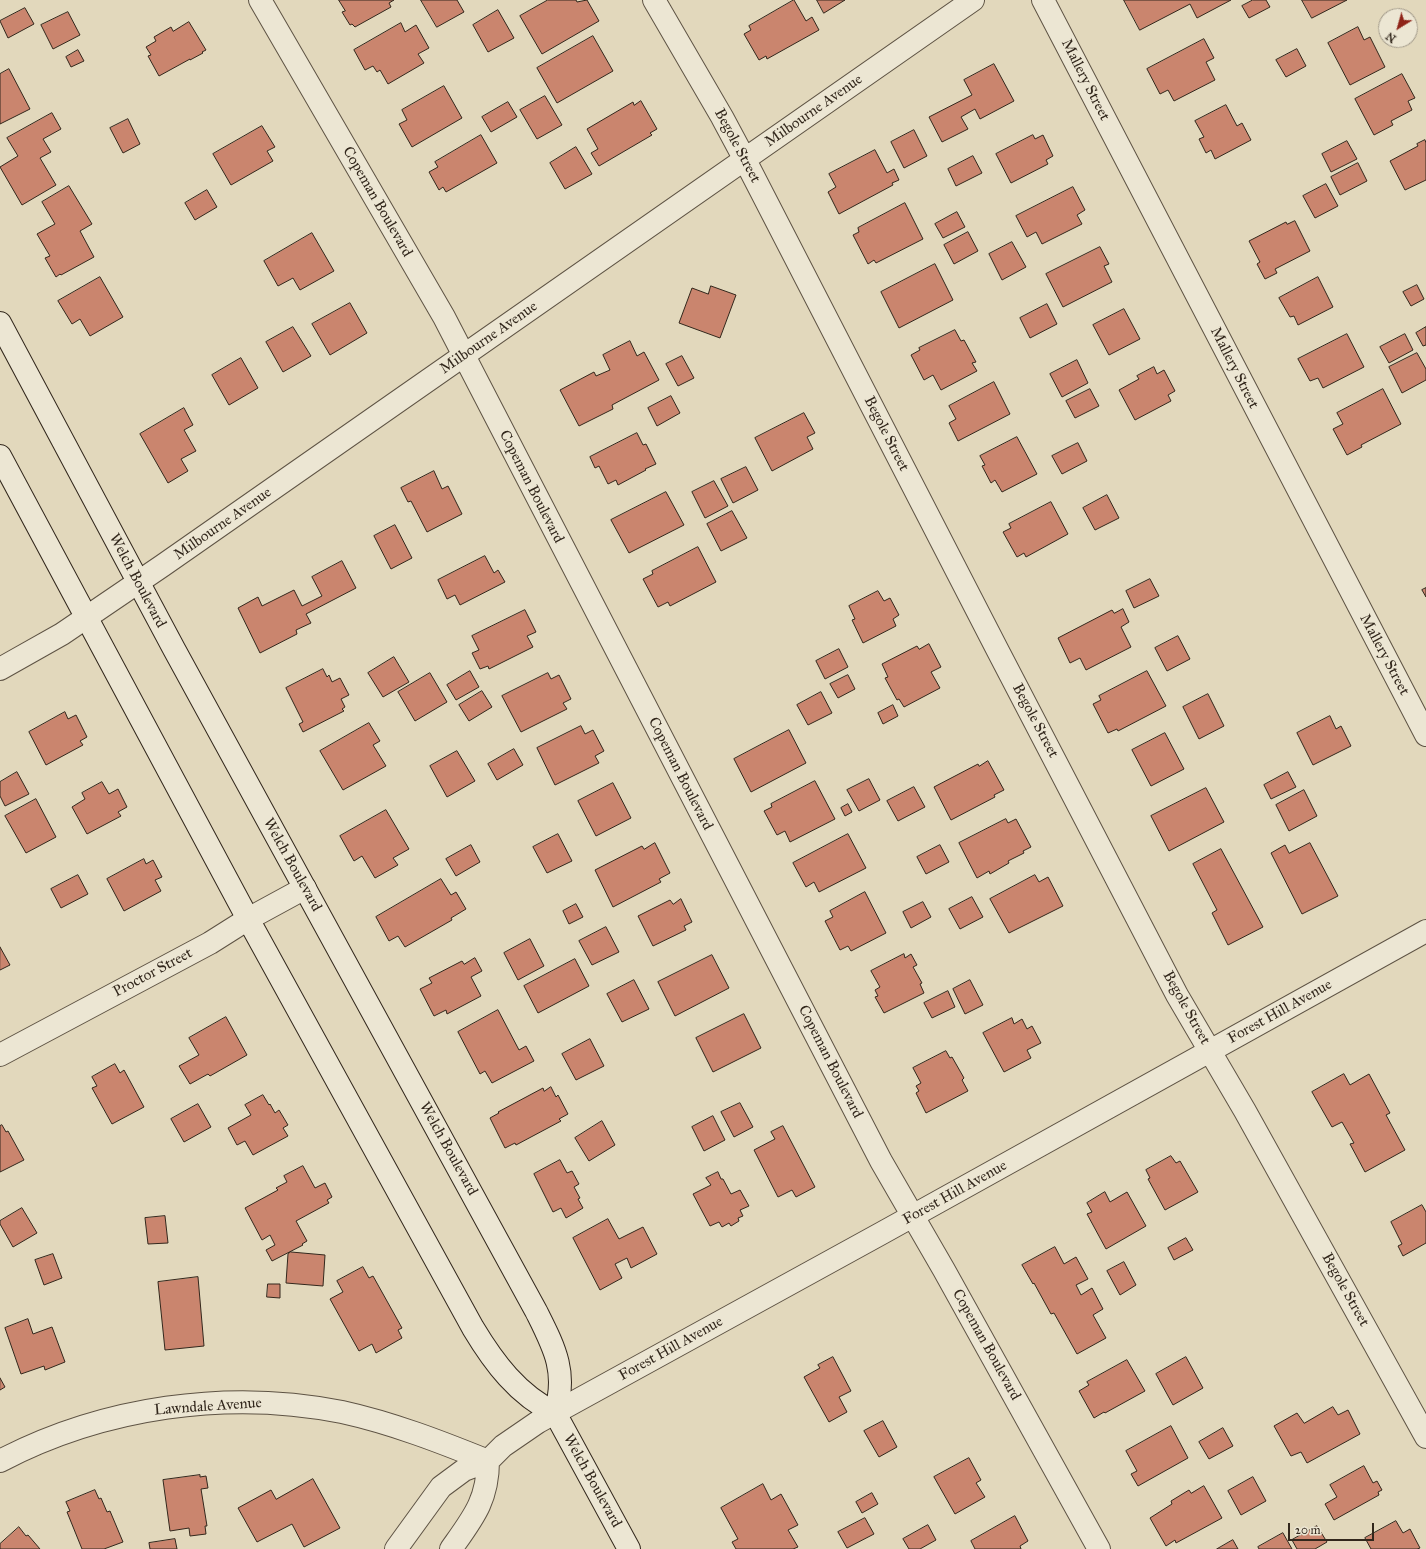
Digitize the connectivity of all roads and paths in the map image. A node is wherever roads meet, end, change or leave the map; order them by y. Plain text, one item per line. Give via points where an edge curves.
1 (260, 0) edge
2 (654, 0) edge
3 (973, 0) edge
4 (1043, 0) edge
5 (745, 160) junction
6 (0, 323) edge
7 (463, 356) junction
8 (0, 456) edge
9 (138, 582) junction
10 (87, 618) junction
11 (0, 669) edge
12 (1426, 735) edge
13 (305, 888) junction
14 (248, 919) junction
15 (1426, 931) edge
16 (1209, 1051) junction
17 (0, 1055) edge
18 (912, 1216) junction
19 (555, 1413) junction
20 (1426, 1437) edge
21 (0, 1460) edge
22 (488, 1461) junction
23 (396, 1549) edge
24 (451, 1549) edge
25 (629, 1549) edge
26 (1099, 1549) edge

1 - 7 street, Copeman Boulevard via 440,310
2 - 5 street, Begole Street
3 - 5 street, Milbourne Avenue
4 - 12 street, Mallery Street
5 - 7 street, Milbourne Avenue
5 - 16 street, Begole Street via 1002,658
6 - 9 street, Welch Boulevard
7 - 9 street, Milbourne Avenue
7 - 18 street, Copeman Boulevard via 881,1161
8 - 10 street
9 - 10 street, Milbourne Avenue
9 - 13 street, Welch Boulevard
10 - 11 street, Milbourne Avenue
10 - 14 street
13 - 14 street, Proctor Street
13 - 19 street, Welch Boulevard via 547,1332 560,1372 561,1389
14 - 17 street, Proctor Street via 210,943
14 - 19 street via 486,1349 501,1370 518,1387 542,1407
15 - 16 street, Forest Hill Avenue
16 - 18 street, Forest Hill Avenue
16 - 20 street, Begole Street via 1245,1110
18 - 19 street, Forest Hill Avenue
18 - 26 street, Copeman Boulevard
19 - 22 street, Forest Hill Avenue via 503,1446
19 - 25 street, Welch Boulevard
21 - 22 street, Lawndale Avenue via 54,1437 123,1416 190,1405 255,1403 314,1407 343,1413 408,1431
22 - 23 street, Forest Hill Avenue via 464,1470 442,1487
22 - 24 street via 487,1484 483,1497 469,1524

